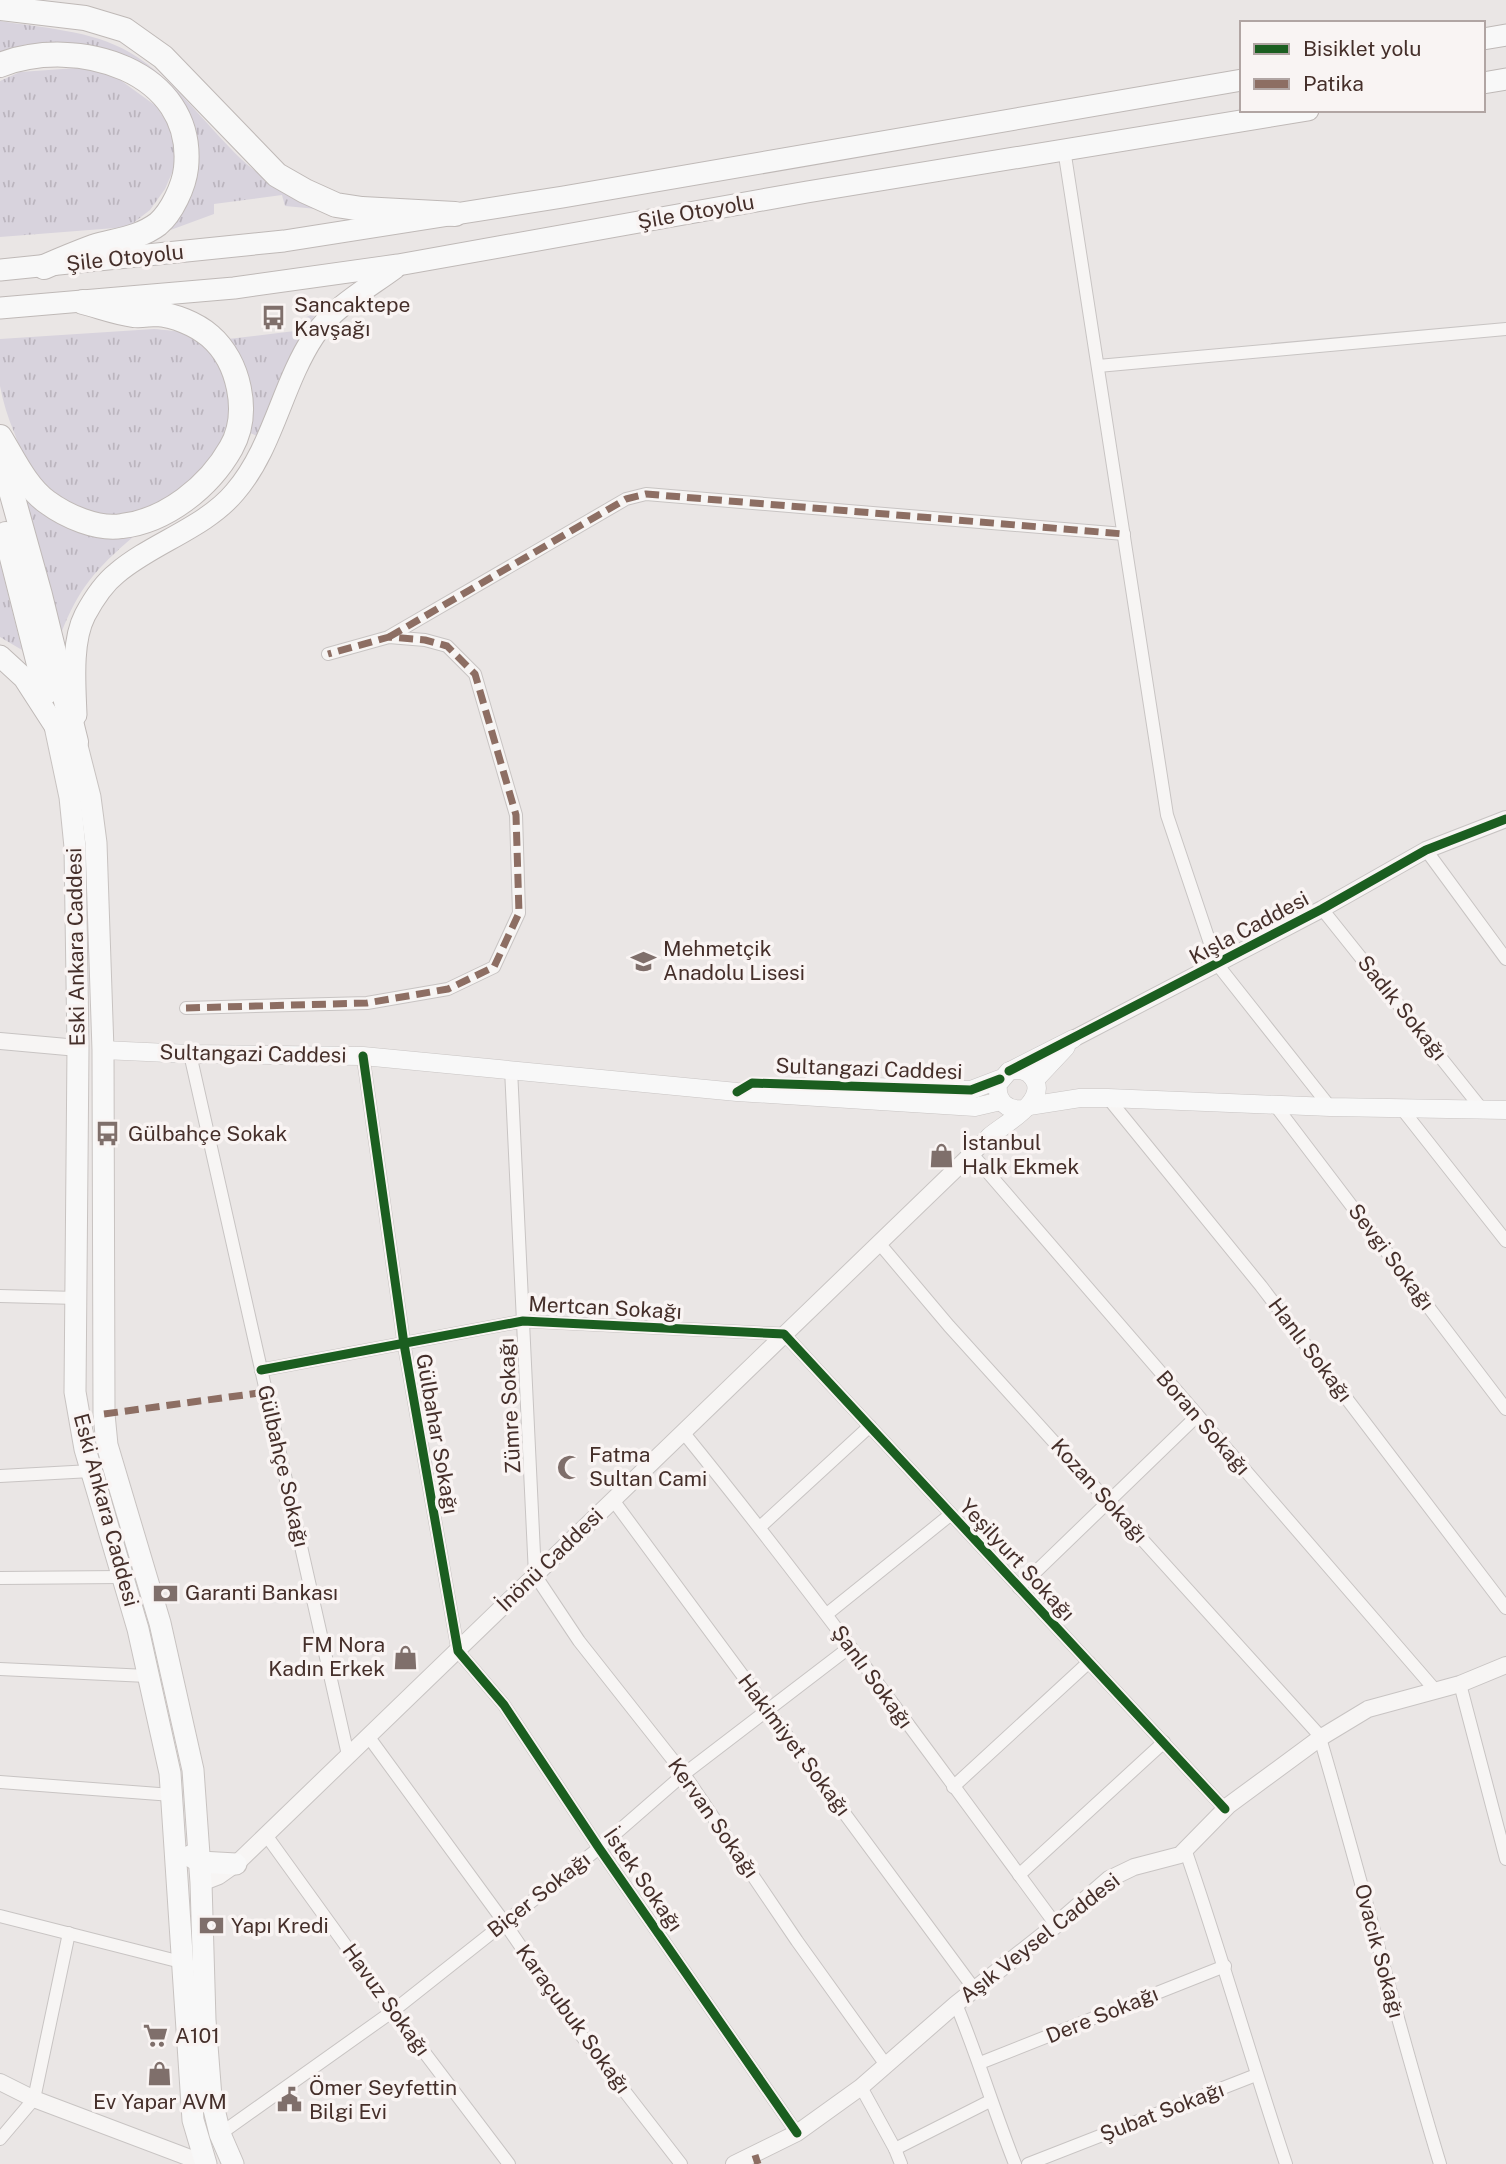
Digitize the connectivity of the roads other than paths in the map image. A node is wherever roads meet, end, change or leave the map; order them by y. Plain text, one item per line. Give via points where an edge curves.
1 (0, 8) edge
2 (1506, 35) edge
3 (1485, 39) edge
4 (0, 65) edge
5 (1506, 79) edge
6 (1240, 80) edge
7 (1485, 83) edge
8 (1295, 112) edge
9 (1064, 149) junction
10 (455, 214) junction
11 (398, 265) junction
12 (44, 267) junction
13 (0, 270) edge
14 (83, 302) junction
15 (0, 308) edge
16 (1506, 329) edge
17 (1098, 366) junction
18 (0, 437) edge
19 (0, 450) edge
20 (0, 509) edge
21 (1124, 534) junction
22 (389, 637) junction
23 (328, 654) dead end
24 (0, 656) edge
25 (55, 726) junction
26 (76, 742) junction
27 (1506, 819) edge
28 (1426, 850) junction
29 (1322, 909) junction
30 (1506, 959) edge
31 (1217, 964) junction
32 (186, 1009) dead end
33 (1073, 1040) junction
34 (0, 1041) edge
35 (78, 1048) junction
36 (103, 1050) junction
37 (190, 1054) junction
38 (363, 1056) junction
39 (510, 1069) junction
40 (1004, 1075) junction
41 (1036, 1083) junction
42 (737, 1092) junction
43 (1080, 1098) junction
44 (1108, 1098) junction
45 (1003, 1104) junction
46 (1275, 1105) junction
47 (1330, 1107) junction
48 (1026, 1108) junction
49 (1481, 1108) junction
50 (1402, 1109) junction
51 (1506, 1110) edge
52 (989, 1137) junction
53 (972, 1153) junction
54 (1506, 1241) edge
55 (879, 1243) junction
56 (0, 1296) edge
57 (77, 1298) junction
58 (523, 1321) junction
59 (784, 1334) junction
60 (404, 1344) junction
61 (261, 1370) junction
62 (1506, 1409) edge
63 (1197, 1416) junction
64 (870, 1426) junction
65 (683, 1432) junction
66 (91, 1471) junction
67 (0, 1476) edge
68 (612, 1500) junction
69 (1108, 1501) junction
70 (950, 1515) junction
71 (760, 1527) junction
72 (535, 1575) junction
73 (122, 1577) junction
74 (0, 1578) edge
75 (1019, 1588) junction
76 (1506, 1608) edge
77 (827, 1614) junction
78 (850, 1647) junction
79 (458, 1651) junction
80 (1089, 1662) junction
81 (1506, 1665) edge
82 (0, 1669) edge
83 (147, 1676) junction
84 (1460, 1684) junction
85 (1436, 1691) junction
86 (769, 1711) junction
87 (368, 1736) junction
88 (1320, 1738) junction
89 (1164, 1742) junction
90 (348, 1755) junction
91 (684, 1774) junction
92 (0, 1782) edge
93 (953, 1787) junction
94 (172, 1795) junction
95 (1226, 1809) junction
96 (266, 1835) junction
97 (599, 1848) junction
98 (1185, 1849) junction
99 (1506, 1859) edge
100 (236, 1864) joint
101 (201, 1873) junction
102 (1019, 1875) junction
103 (0, 1916) edge
104 (504, 1922) junction
105 (1056, 1925) junction
106 (69, 1933) junction
107 (181, 1962) junction
108 (1225, 1966) junction
109 (975, 1990) junction
110 (956, 2004) junction
111 (393, 2011) junction
112 (980, 2063) junction
113 (886, 2066) junction
114 (1256, 2075) junction
115 (0, 2082) edge
116 (861, 2087) junction
117 (34, 2099) junction
118 (990, 2101) junction
119 (797, 2133) junction
120 (220, 2134) junction
121 (0, 2139) edge
122 (895, 2149) junction
123 (206, 2164) edge
124 (233, 2164) edge
125 (509, 2164) edge
126 (681, 2164) edge
127 (734, 2164) edge
128 (901, 2164) edge
129 (1015, 2164) edge
130 (1028, 2164) edge
131 (1286, 2164) edge
132 (1440, 2164) edge

1 - 10 highway via 85,18 125,30 163,57 276,175 305,191 336,205 362,209
2 - 3 main road
4 - 12 highway via 40,54 70,53 100,58 139,75 166,96 188,151 185,179 160,222 131,238
5 - 7 main road
6 - 10 main road, Şile Otoyolu
8 - 9 main road, Şile Otoyolu
9 - 11 main road, Şile Otoyolu
9 - 17 street
10 - 12 main road, Şile Otoyolu via 284,241
11 - 14 main road, Şile Otoyolu via 271,284
11 - 26 main road, Eski Ankara Caddesi via 338,309 315,335 258,456 234,493 202,520 117,573 98,593 83,619 75,656
12 - 13 main road, Şile Otoyolu
14 - 15 main road, Şile Otoyolu
14 - 18 highway via 189,322 210,336 230,360 240,390 232,446 210,478 177,506 121,527 77,519 46,501
16 - 17 street
17 - 21 street
19 - 26 highway
20 - 25 highway
21 - 22 street via 646,494 626,499
21 - 31 street via 1167,815
22 - 23 street
22 - 32 street via 447,646 475,674 516,815 519,913 494,967 448,989 368,1003
24 - 25 main road via 23,678
25 - 35 main road, Eski Ankara Caddesi via 75,847
26 - 36 main road, Eski Ankara Caddesi via 95,831
27 - 28 street, Kışla Caddesi
28 - 29 street, Kışla Caddesi
28 - 30 street
29 - 31 street, Kışla Caddesi
29 - 49 street, Sadık Sokağı
31 - 33 street, Kışla Caddesi
31 - 47 street
33 - 40 main road, Kışla Caddesi
33 - 41 main road, Kışla Caddesi
34 - 35 street
35 - 57 main road, Eski Ankara Caddesi
36 - 37 main road, Sultangazi Caddesi
36 - 101 main road, Eski Ankara Caddesi via 107,1445 160,1623 192,1770
37 - 38 main road, Sultangazi Caddesi
37 - 61 street, Gülbahçe Sokağı
38 - 39 main road, Sultangazi Caddesi
38 - 60 street, Gülbahar Sokağı
39 - 42 main road, Sultangazi Caddesi
39 - 58 street, Zümre Sokağı
40 - 41 main road, Sultangazi Caddesi via 1026,1071
40 - 42 main road, Sultangazi Caddesi via 971,1090 752,1083
40 - 45 main road via 997,1090
41 - 43 main road, Sultangazi Caddesi
41 - 48 main road via 1036,1097
42 - 45 main road, Sultangazi Caddesi via 975,1107
43 - 44 main road, Sultangazi Caddesi
43 - 48 main road, Sultangazi Caddesi
44 - 46 main road, Sultangazi Caddesi
44 - 76 street, Hanlı Sokağı via 1261,1286
45 - 48 main road, Sultangazi Caddesi via 1011,1109
45 - 52 main road, İnönü Caddesi
46 - 47 main road, Sultangazi Caddesi
46 - 62 street, Sevgi Sokağı
47 - 50 main road, Sultangazi Caddesi
48 - 52 main road
49 - 50 main road, Sultangazi Caddesi
49 - 51 main road, Sultangazi Caddesi
50 - 54 street
52 - 53 street, İnönü Caddesi
53 - 55 street, İnönü Caddesi
53 - 63 street, Boran Sokağı
55 - 59 street, İnönü Caddesi
55 - 69 street, Kozan Sokağı
56 - 57 street
57 - 66 main road, Eski Ankara Caddesi via 75,1392
58 - 59 street, Mertcan Sokağı
58 - 60 street, Mertcan Sokağı
58 - 72 street, Zümre Sokağı
59 - 64 street, Yeşilyurt Sokağı
59 - 65 street, İnönü Caddesi
60 - 61 street, Mertcan Sokağı
60 - 79 street, Gülbahar Sokağı
61 - 90 street, Gülbahçe Sokağı
63 - 69 street
63 - 85 street, Boran Sokağı
64 - 70 street, Yeşilyurt Sokağı
64 - 71 street
65 - 68 street, İnönü Caddesi
65 - 71 street, Şanlı Sokağı
66 - 67 street
66 - 73 main road, Eski Ankara Caddesi
68 - 72 street, İnönü Caddesi
68 - 86 street, Hakimiyet Sokağı
69 - 75 street
69 - 88 street, Kozan Sokağı
70 - 75 street, Yeşilyurt Sokağı
70 - 77 street
71 - 77 street, Şanlı Sokağı
72 - 79 street, İnönü Caddesi
72 - 91 street, Kervan Sokağı via 579,1642
73 - 74 street
73 - 83 main road, Eski Ankara Caddesi
75 - 80 street, Yeşilyurt Sokağı
77 - 78 street, Şanlı Sokağı
78 - 86 street, Biçer Sokağı
78 - 93 street, Şanlı Sokağı
79 - 87 street, İnönü Caddesi
79 - 97 street, İstek Sokağı via 505,1705
80 - 89 street, Yeşilyurt Sokağı
80 - 93 street
81 - 84 street, Aşık Veysel Caddesi
82 - 83 street
83 - 94 main road, Eski Ankara Caddesi
83 - 101 main road via 178,1751 187,1854
84 - 85 street, Aşık Veysel Caddesi
84 - 99 street
85 - 88 street, Aşık Veysel Caddesi via 1368,1709
86 - 91 street, Biçer Sokağı
86 - 109 street, Hakimiyet Sokağı
87 - 90 street, İnönü Caddesi
87 - 104 street, Karaçubuk Sokağı
88 - 95 street, Aşık Veysel Caddesi
88 - 132 street, Ovacık Sokağı
89 - 95 street, Yeşilyurt Sokağı
89 - 102 street
90 - 96 street, İnönü Caddesi
91 - 97 street, Biçer Sokağı
91 - 113 street, Kervan Sokağı
92 - 94 street
93 - 102 street, Şanlı Sokağı
94 - 107 main road, Eski Ankara Caddesi
95 - 98 street, Aşık Veysel Caddesi
96 - 100 street, İnönü Caddesi
96 - 111 street, Havuz Sokağı
97 - 104 street, Biçer Sokağı
97 - 119 street, İstek Sokağı
98 - 105 street, Aşık Veysel Caddesi via 1180,1855 1109,1879
98 - 108 street
100 - 101 main road
101 - 120 main road, Eski Ankara Caddesi via 206,2033 211,2097
102 - 105 street, Şanlı Sokağı
103 - 106 street
104 - 111 street, Biçer Sokağı
104 - 126 street, Karaçubuk Sokağı via 581,2035
105 - 109 street, Aşık Veysel Caddesi
106 - 107 street
106 - 117 street
107 - 123 main road, Eski Ankara Caddesi via 193,2120
108 - 112 street, Dere Sokağı
108 - 114 street
109 - 110 street, Aşık Veysel Caddesi
110 - 112 street
110 - 113 street, Aşık Veysel Caddesi
111 - 120 street, Biçer Sokağı
111 - 125 street, Havuz Sokağı
112 - 118 street
113 - 116 street, Aşık Veysel Caddesi
114 - 130 street, Şubat Sokağı
114 - 131 street
115 - 117 street
116 - 119 street, Aşık Veysel Caddesi
116 - 122 street
117 - 121 street
117 - 123 street
118 - 122 street
118 - 129 street
119 - 127 street, Aşık Veysel Caddesi
120 - 124 main road, Eski Ankara Caddesi
122 - 128 street

